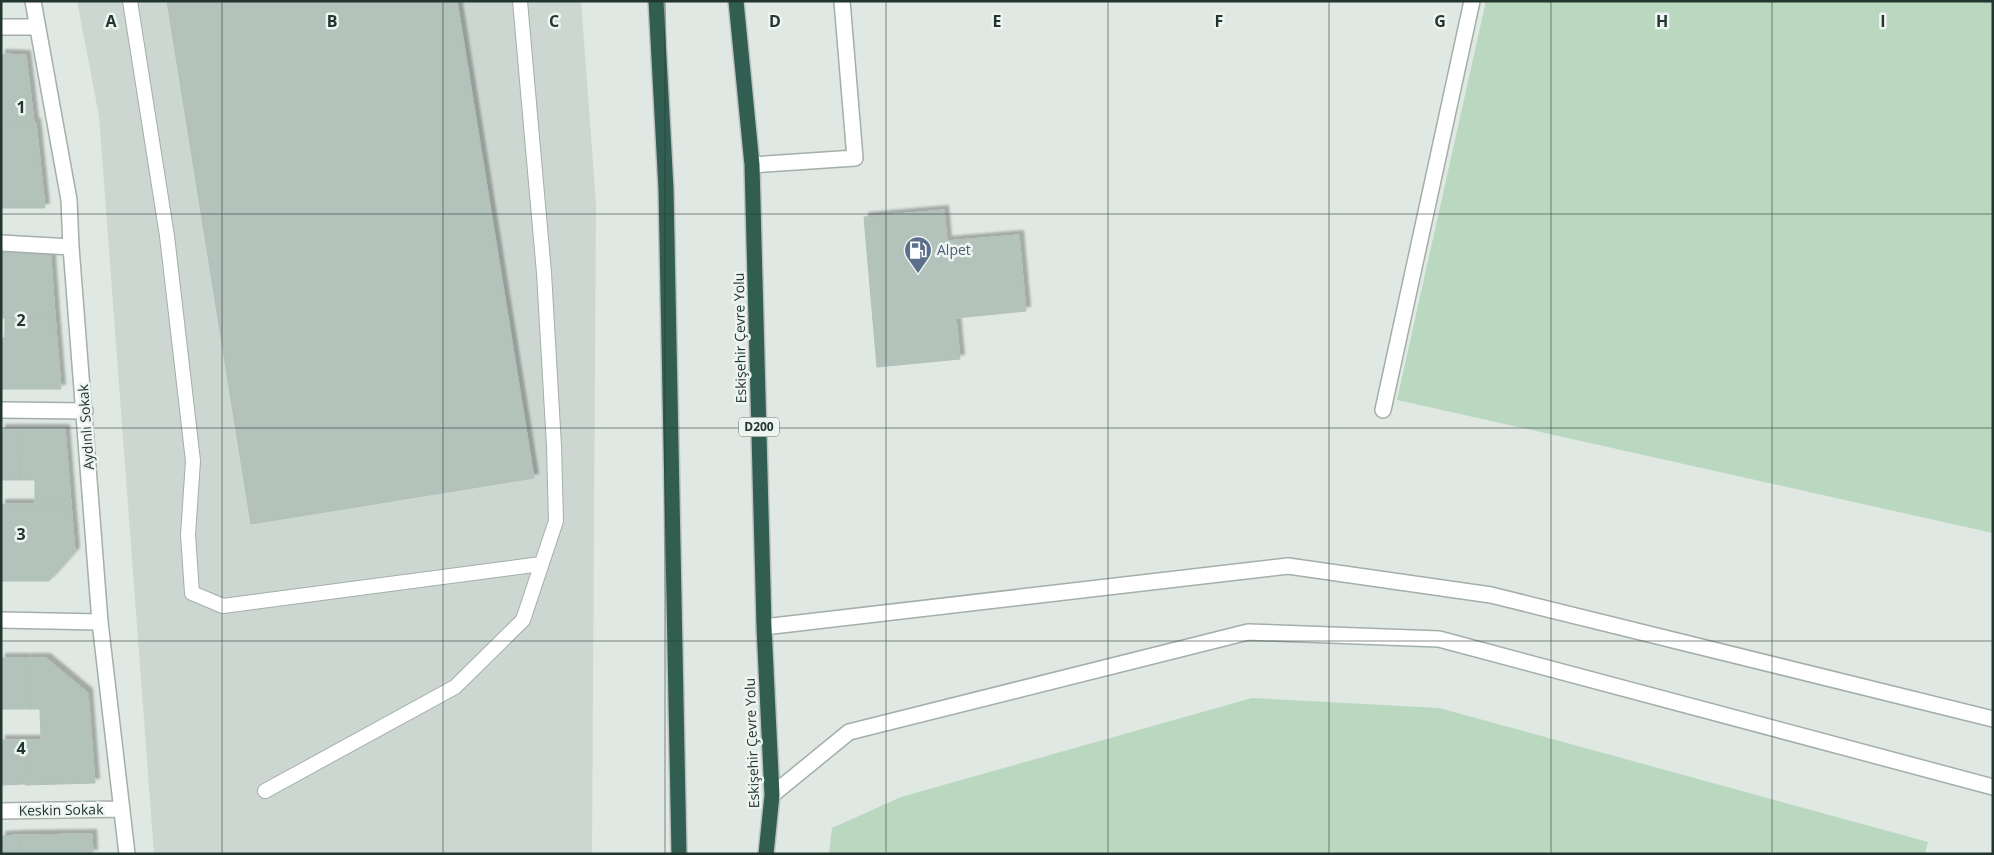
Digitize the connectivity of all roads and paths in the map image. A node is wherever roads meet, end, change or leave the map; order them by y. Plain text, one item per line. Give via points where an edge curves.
1 (33, 1) edge
2 (130, 1) edge
3 (520, 1) edge
4 (656, 1) edge
5 (736, 1) edge
6 (842, 1) edge
7 (1472, 1) edge
8 (1, 26) edge
9 (37, 27) junction
10 (752, 165) junction
11 (1, 243) edge
12 (71, 247) junction
13 (1, 410) edge
14 (1383, 410) dead end
15 (85, 411) junction
16 (542, 564) junction
17 (1, 620) edge
18 (100, 622) junction
19 (764, 627) junction
20 (1993, 719) edge
21 (1993, 787) edge
22 (265, 792) dead end
23 (772, 795) junction
24 (122, 809) junction
25 (1, 810) edge
26 (127, 854) edge
27 (679, 854) edge
28 (766, 854) edge

1 - 9 street, Aydınlı Sokak
2 - 16 lane via 168,236 193,461 188,535 192,593 223,606
3 - 16 lane via 544,273 554,446 556,521
4 - 27 highway via 666,189
5 - 10 highway, Eskişehir Çevre Yolu / D200
6 - 10 street via 855,158
7 - 14 street
8 - 9 street
9 - 12 street, Aydınlı Sokak via 69,200
10 - 19 highway, Eskişehir Çevre Yolu / D200
11 - 12 street
12 - 15 street, Aydınlı Sokak
13 - 15 street
15 - 18 street, Aydınlı Sokak
16 - 22 lane via 523,620 455,687
17 - 18 street
18 - 24 street, Aydınlı Sokak
19 - 20 street via 1288,566 1491,595
19 - 23 highway, Eskişehir Çevre Yolu / D200
21 - 23 street via 1439,639 1248,632 849,732
23 - 28 highway, Eskişehir Çevre Yolu / D200
24 - 25 street, Keskin Sokak
24 - 26 street, Aydınlı Sokak

